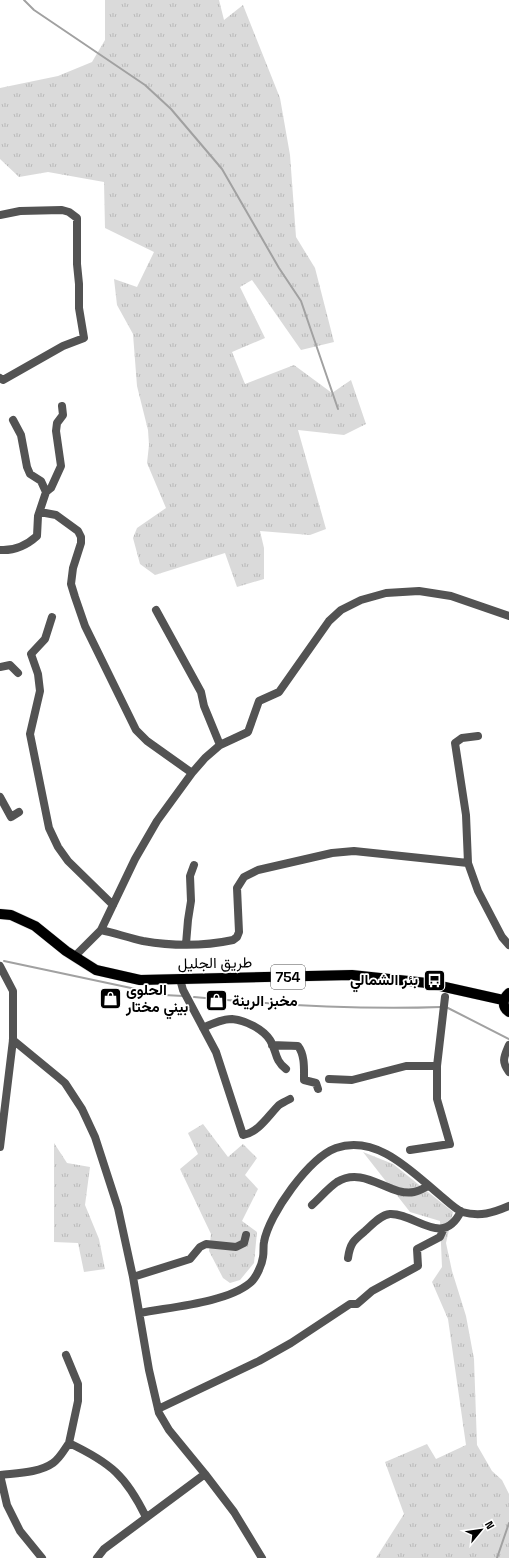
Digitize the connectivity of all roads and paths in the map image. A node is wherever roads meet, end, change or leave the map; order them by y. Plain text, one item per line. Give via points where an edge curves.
1 (0, 215) edge
2 (0, 378) edge
3 (62, 406) dead end
4 (13, 420) dead end
5 (46, 492) junction
6 (40, 512) junction
7 (0, 550) edge
8 (156, 610) dead end
9 (509, 616) edge
10 (52, 617) dead end
11 (0, 667) edge
12 (18, 673) dead end
13 (478, 736) dead end
14 (220, 745) junction
15 (192, 773) junction
16 (0, 797) edge
17 (18, 812) dead end
18 (468, 863) junction
19 (194, 865) dead end
20 (113, 905) junction
21 (0, 908) edge
22 (0, 914) edge
23 (101, 930) junction
24 (186, 944) junction
25 (509, 945) edge
26 (75, 956) junction
27 (0, 966) edge
28 (180, 979) junction
29 (445, 997) dead end
30 (506, 997) edge
31 (509, 1012) edge
32 (202, 1028) junction
33 (12, 1040) junction
34 (272, 1045) junction
35 (509, 1045) edge
36 (437, 1066) junction
37 (286, 1068) dead end
38 (509, 1072) edge
39 (329, 1079) dead end
40 (318, 1089) dead end
41 (290, 1099) dead end
42 (0, 1147) edge
43 (410, 1150) dead end
44 (428, 1186) junction
45 (312, 1205) dead end
46 (509, 1206) edge
47 (461, 1211) junction
48 (444, 1228) junction
49 (246, 1236) dead end
50 (348, 1258) dead end
51 (133, 1277) junction
52 (140, 1313) junction
53 (66, 1355) dead end
54 (158, 1409) junction
55 (69, 1443) junction
56 (205, 1474) junction
57 (0, 1475) edge
58 (146, 1517) junction
59 (42, 1558) edge
60 (97, 1558) edge
61 (262, 1558) edge

1 - 2 street via 20,211 62,210 77,218 79,308 84,338 63,346 3,380
3 - 5 street via 63,415 57,423 56,431 61,466 51,488
4 - 5 street via 21,434 30,474 42,481
5 - 6 street
6 - 7 street via 37,536 33,540 14,548
6 - 15 street via 56,515 78,531 81,537 71,584 85,626 136,730 147,741
8 - 14 street via 201,692
9 - 14 street via 451,596 419,591 386,593 361,600 341,610 329,621 279,692 259,701 248,732
10 - 20 street via 45,638 31,654 38,674 40,691 30,734 49,828 68,861
11 - 12 street via 10,665
13 - 18 street via 462,738 455,743 466,816
14 - 15 street
15 - 20 street via 157,821
16 - 17 street via 11,817
18 - 24 street via 354,851 332,853 258,870 244,877 239,884 237,937 228,941
18 - 25 street via 478,891 502,938
19 - 24 street via 190,876 191,901
20 - 23 street
21 - 26 main road, طريق الجليل / 754 via 35,920
22 - 26 main road, طريق الجليل / 754 via 10,914 35,926
23 - 24 street via 162,944
23 - 26 street
26 - 28 main road, طريق الجليل / 754 via 96,970 120,976 140,980
27 - 33 street via 13,991
28 - 30 main road, طريق الجليل / 754 via 352,975 427,983
28 - 32 street via 182,990
29 - 36 street
30 - 31 main road via 505,1008
32 - 34 street via 232,1019 264,1033
32 - 41 street via 216,1052 243,1135 257,1128 280,1104
33 - 42 street
33 - 51 street via 65,1083 82,1109 95,1138 118,1208
34 - 37 street via 280,1064
34 - 40 street via 298,1046 303,1059 304,1080 316,1083
35 - 38 street via 504,1063
36 - 39 street via 406,1066 352,1080
36 - 43 street via 437,1099 450,1144
44 - 45 street via 414,1192 404,1192 366,1178 351,1177 337,1182
44 - 47 street
44 - 52 street via 398,1160 382,1152 350,1145 335,1149 326,1153 283,1198 264,1241 259,1270 251,1283 212,1300
46 - 47 street via 488,1214 477,1215
47 - 48 street via 454,1222
48 - 50 street via 431,1227 391,1214 381,1217 354,1240
48 - 54 street via 440,1237 417,1249 418,1266 372,1291 356,1304 350,1304 291,1344
49 - 51 street via 244,1243 236,1247 206,1244 190,1259
51 - 52 street
52 - 54 street
53 - 55 street via 78,1384 78,1401
54 - 56 street via 169,1430
55 - 57 street via 52,1464 40,1469
55 - 58 street via 91,1453 111,1467 136,1495
56 - 58 street
56 - 61 street via 234,1512
57 - 59 street via 7,1505 20,1531
58 - 60 street via 104,1549

